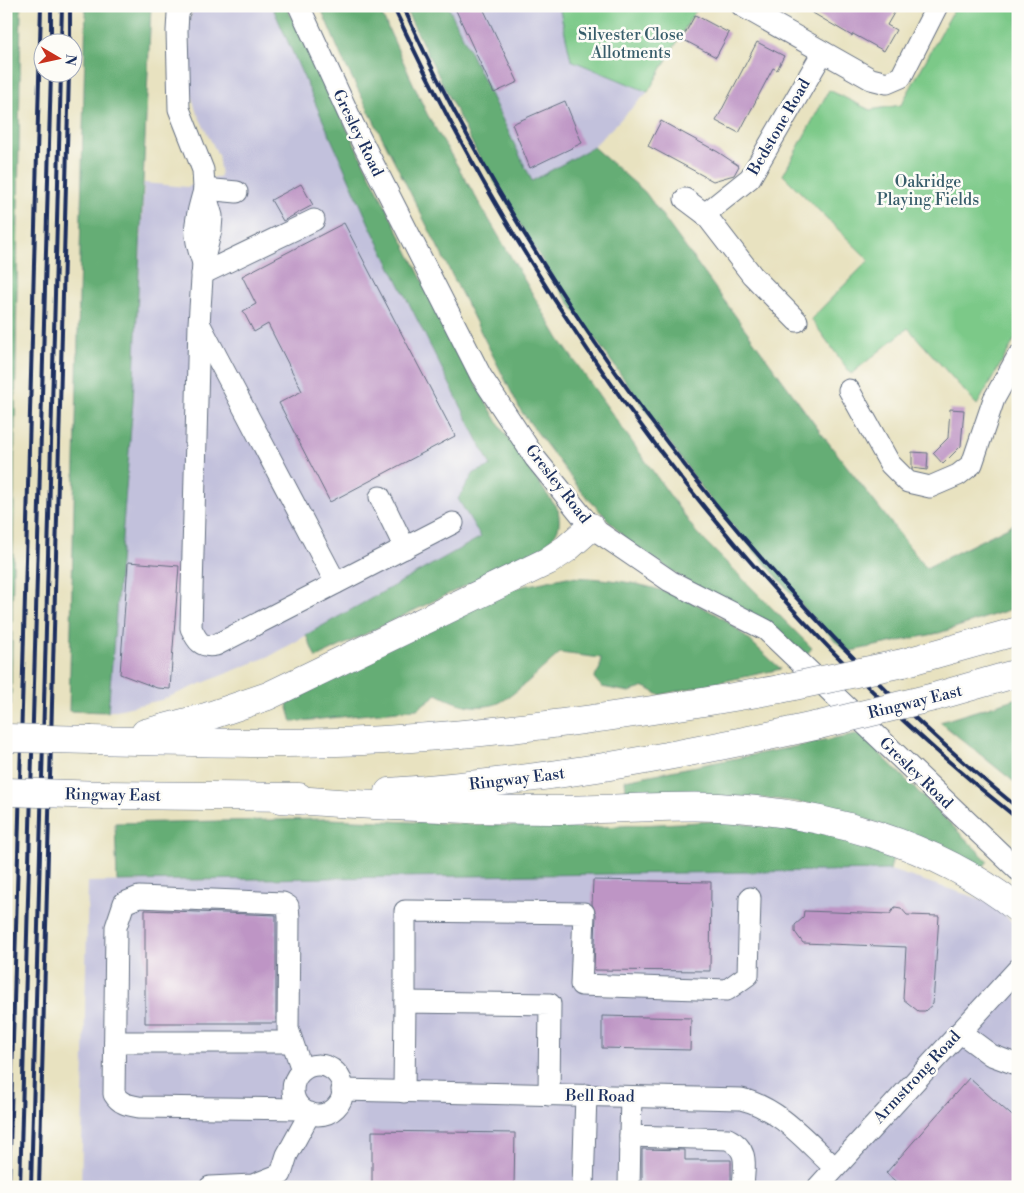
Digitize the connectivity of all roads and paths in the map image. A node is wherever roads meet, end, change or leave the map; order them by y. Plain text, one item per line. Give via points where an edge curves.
1 (182, 6) edge
2 (299, 6) edge
3 (742, 6) edge
4 (937, 6) edge
5 (823, 52) junction
6 (209, 176) junction
7 (237, 192) dead end
8 (685, 199) dead end
9 (705, 214) junction
10 (314, 220) dead end
11 (202, 268) junction
12 (797, 321) dead end
13 (199, 324) junction
14 (1018, 356) edge
15 (849, 390) dead end
16 (380, 497) dead end
17 (453, 524) dead end
18 (591, 527) junction
19 (405, 548) junction
20 (336, 584) junction
21 (1018, 631) edge
22 (1018, 673) edge
23 (6, 738) edge
24 (101, 740) junction
25 (6, 792) edge
26 (281, 799) junction
27 (1018, 870) edge
28 (750, 898) dead end
29 (1018, 909) edge
30 (1018, 969) edge
31 (404, 1002) junction
32 (960, 1032) junction
33 (115, 1042) junction
34 (292, 1042) junction
35 (1018, 1065) edge
36 (302, 1070) junction
37 (342, 1090) junction
38 (404, 1092) junction
39 (549, 1095) junction
40 (586, 1095) junction
41 (631, 1097) junction
42 (306, 1111) junction
43 (630, 1136) junction
44 (829, 1179) edge
45 (282, 1180) edge
46 (234, 1186) edge
47 (210, 1187) edge
48 (583, 1187) edge
49 (628, 1187) edge
50 (743, 1187) edge

1 - 6 street via 178,13 177,31 178,101
2 - 18 street, Gresley Road via 354,126 481,376 535,458
3 - 5 street
4 - 5 street via 901,77 887,83 871,79
5 - 9 street, Bedstone Road via 750,178
6 - 7 street
6 - 11 street via 211,230
8 - 9 street
9 - 12 street via 752,275
10 - 11 street
11 - 13 street
13 - 20 street
13 - 20 street via 191,628 198,642 208,647 216,645
14 - 15 street via 994,399 972,464 958,475 930,487 908,482 890,464
16 - 19 street
17 - 19 street
18 - 24 highway via 548,561 268,696 199,719
18 - 27 street, Gresley Road via 670,581 766,630
19 - 20 street
21 - 24 highway, bridge via 903,663 780,689 558,725 453,736 338,742 232,744
22 - 26 highway, Ringway East, bridge via 934,697 691,754 450,787
23 - 24 highway, bridge
25 - 26 highway, Ringway East, bridge
26 - 29 highway via 381,807 552,810 700,807 783,814 831,823 919,851 970,876
28 - 31 street via 748,974 727,990 581,985 584,913 405,911
30 - 32 street, Armstrong Road
31 - 38 street
31 - 39 street via 550,1004
32 - 35 street via 991,1055
32 - 44 street, Armstrong Road
33 - 34 street
33 - 34 street via 116,926 124,903 138,897 284,903 288,906 288,1029
33 - 42 street via 114,1094 126,1105
34 - 36 street
36 - 37 street via 322,1065 330,1068 337,1075
36 - 42 street via 294,1081 293,1093
37 - 38 street, Bell Road
37 - 42 street via 335,1108 323,1114
38 - 39 street, Bell Road
39 - 40 street, Bell Road
40 - 41 street, Bell Road
40 - 48 street
41 - 43 street
41 - 44 street, Bell Road via 741,1099 758,1104 782,1119
42 - 45 street via 287,1155
43 - 49 street
43 - 50 street via 728,1139 744,1153
45 - 46 street
46 - 47 street

